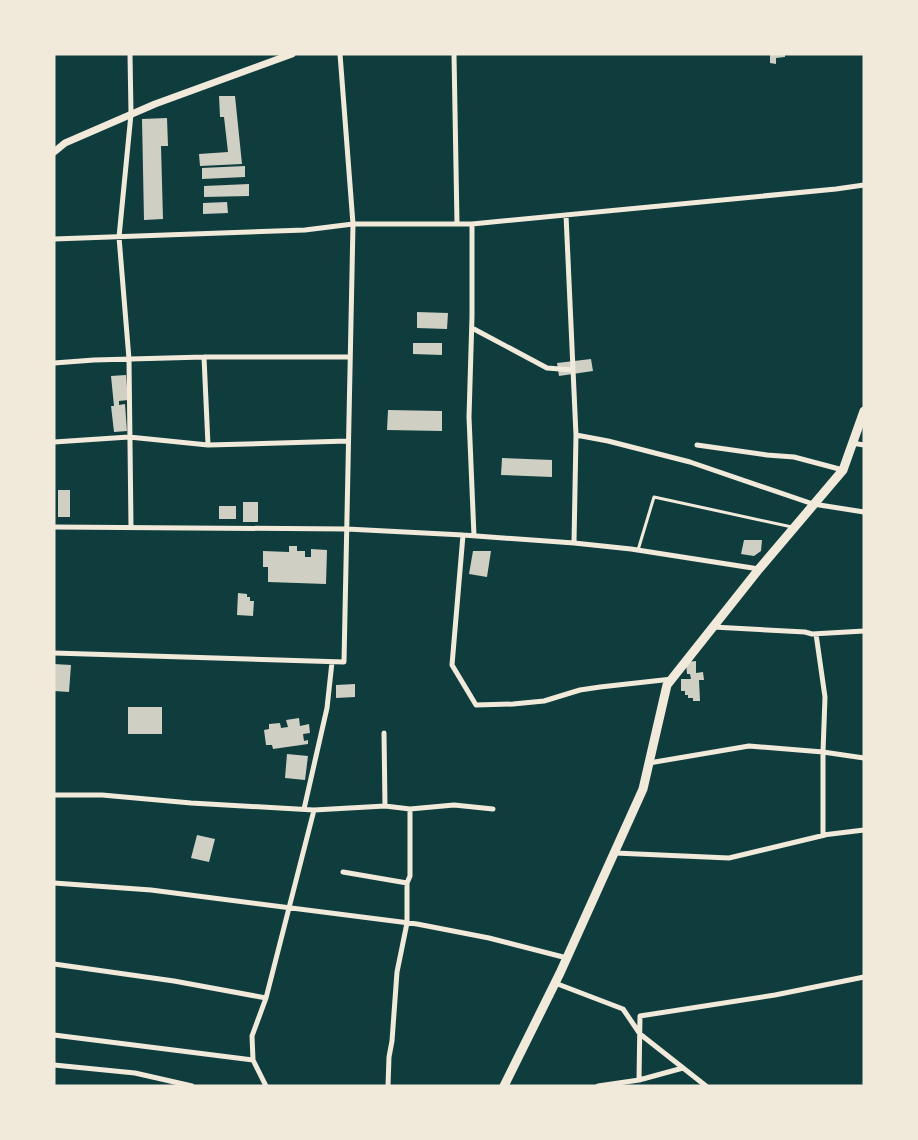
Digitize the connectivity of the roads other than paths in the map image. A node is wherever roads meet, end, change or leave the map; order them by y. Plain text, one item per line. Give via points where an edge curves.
1 (130, 54) edge
2 (292, 54) edge
3 (340, 54) edge
4 (454, 54) edge
5 (131, 114) junction
6 (54, 152) edge
7 (864, 184) edge
8 (566, 215) junction
9 (352, 224) junction
10 (457, 224) junction
11 (472, 224) junction
12 (119, 237) junction
13 (54, 240) edge
14 (472, 328) junction
15 (204, 357) junction
16 (350, 357) junction
17 (129, 359) junction
18 (54, 363) edge
19 (573, 370) junction
20 (864, 411) edge
21 (576, 435) junction
22 (129, 437) junction
23 (348, 441) junction
24 (54, 442) edge
25 (852, 443) junction
26 (208, 445) junction
27 (698, 445) dead end
28 (864, 445) edge
29 (843, 470) junction
30 (813, 504) junction
31 (864, 512) edge
32 (54, 526) edge
33 (131, 527) junction
34 (347, 528) junction
35 (793, 528) junction
36 (464, 534) junction
37 (474, 536) junction
38 (574, 543) junction
39 (638, 550) junction
40 (759, 569) junction
41 (713, 627) junction
42 (864, 632) edge
43 (816, 634) junction
44 (54, 653) edge
45 (332, 662) junction
46 (672, 679) junction
47 (384, 733) dead end
48 (823, 752) junction
49 (864, 758) edge
50 (649, 763) junction
51 (54, 795) edge
52 (385, 806) junction
53 (304, 809) junction
54 (410, 809) junction
55 (493, 809) dead end
56 (314, 810) junction
57 (864, 830) edge
58 (827, 834) junction
59 (615, 853) junction
60 (343, 872) dead end
61 (54, 883) edge
62 (407, 884) junction
63 (290, 909) junction
64 (407, 923) junction
65 (567, 958) junction
66 (54, 964) edge
67 (864, 977) edge
68 (555, 983) junction
69 (266, 998) junction
70 (640, 1034) junction
71 (54, 1035) edge
72 (253, 1060) junction
73 (54, 1065) edge
74 (683, 1068) junction
75 (639, 1080) junction
76 (192, 1086) edge
77 (266, 1086) edge
78 (388, 1086) edge
79 (504, 1086) edge
80 (598, 1086) edge
81 (706, 1086) edge

1 - 5 street
2 - 5 street
3 - 9 street
4 - 10 street
5 - 6 street via 65,143
5 - 12 street
7 - 8 street
8 - 11 street
8 - 19 street
9 - 10 street
9 - 12 street via 305,230
9 - 16 street
10 - 11 street
11 - 14 street
12 - 13 street
12 - 17 street
14 - 19 street via 547,368
14 - 37 street via 469,417
15 - 16 street
15 - 17 street
15 - 26 street
16 - 23 street
17 - 18 street
17 - 22 street
19 - 21 street
20 - 25 highway
21 - 30 street via 690,462
21 - 38 street
22 - 24 street
22 - 26 street
22 - 33 street
23 - 26 street
23 - 34 street
25 - 28 street
25 - 29 highway
27 - 29 street via 795,457
29 - 30 highway
30 - 31 street
30 - 35 highway
32 - 33 street
33 - 34 street
34 - 36 street
34 - 45 street via 344,662
35 - 39 lane via 654,497
35 - 40 highway
36 - 37 street
36 - 46 street via 452,665 476,705 544,701 580,690
37 - 38 street
38 - 39 street
39 - 40 street
40 - 41 highway
41 - 43 street
41 - 46 highway
42 - 43 street
43 - 48 street via 825,697
44 - 45 street
45 - 53 street via 327,708
46 - 50 highway via 667,685
47 - 52 street
48 - 49 street
48 - 50 street via 749,746
48 - 58 street via 823,834
50 - 59 highway via 644,789
51 - 53 street
52 - 54 street
52 - 56 street
53 - 56 street
54 - 55 street via 454,805
54 - 62 street
56 - 63 street
57 - 58 street
58 - 59 street via 729,858
59 - 65 highway
60 - 62 street
61 - 63 street via 151,890
62 - 64 street
63 - 64 street
63 - 69 street
64 - 65 street
64 - 78 street via 397,972
65 - 68 highway
66 - 69 street
67 - 70 street via 640,1016
68 - 70 street via 623,1009
68 - 79 highway
69 - 72 street via 252,1036
70 - 74 street
70 - 75 street
71 - 72 street
72 - 77 street
73 - 76 street via 135,1073
74 - 75 street
74 - 81 street
75 - 80 street

